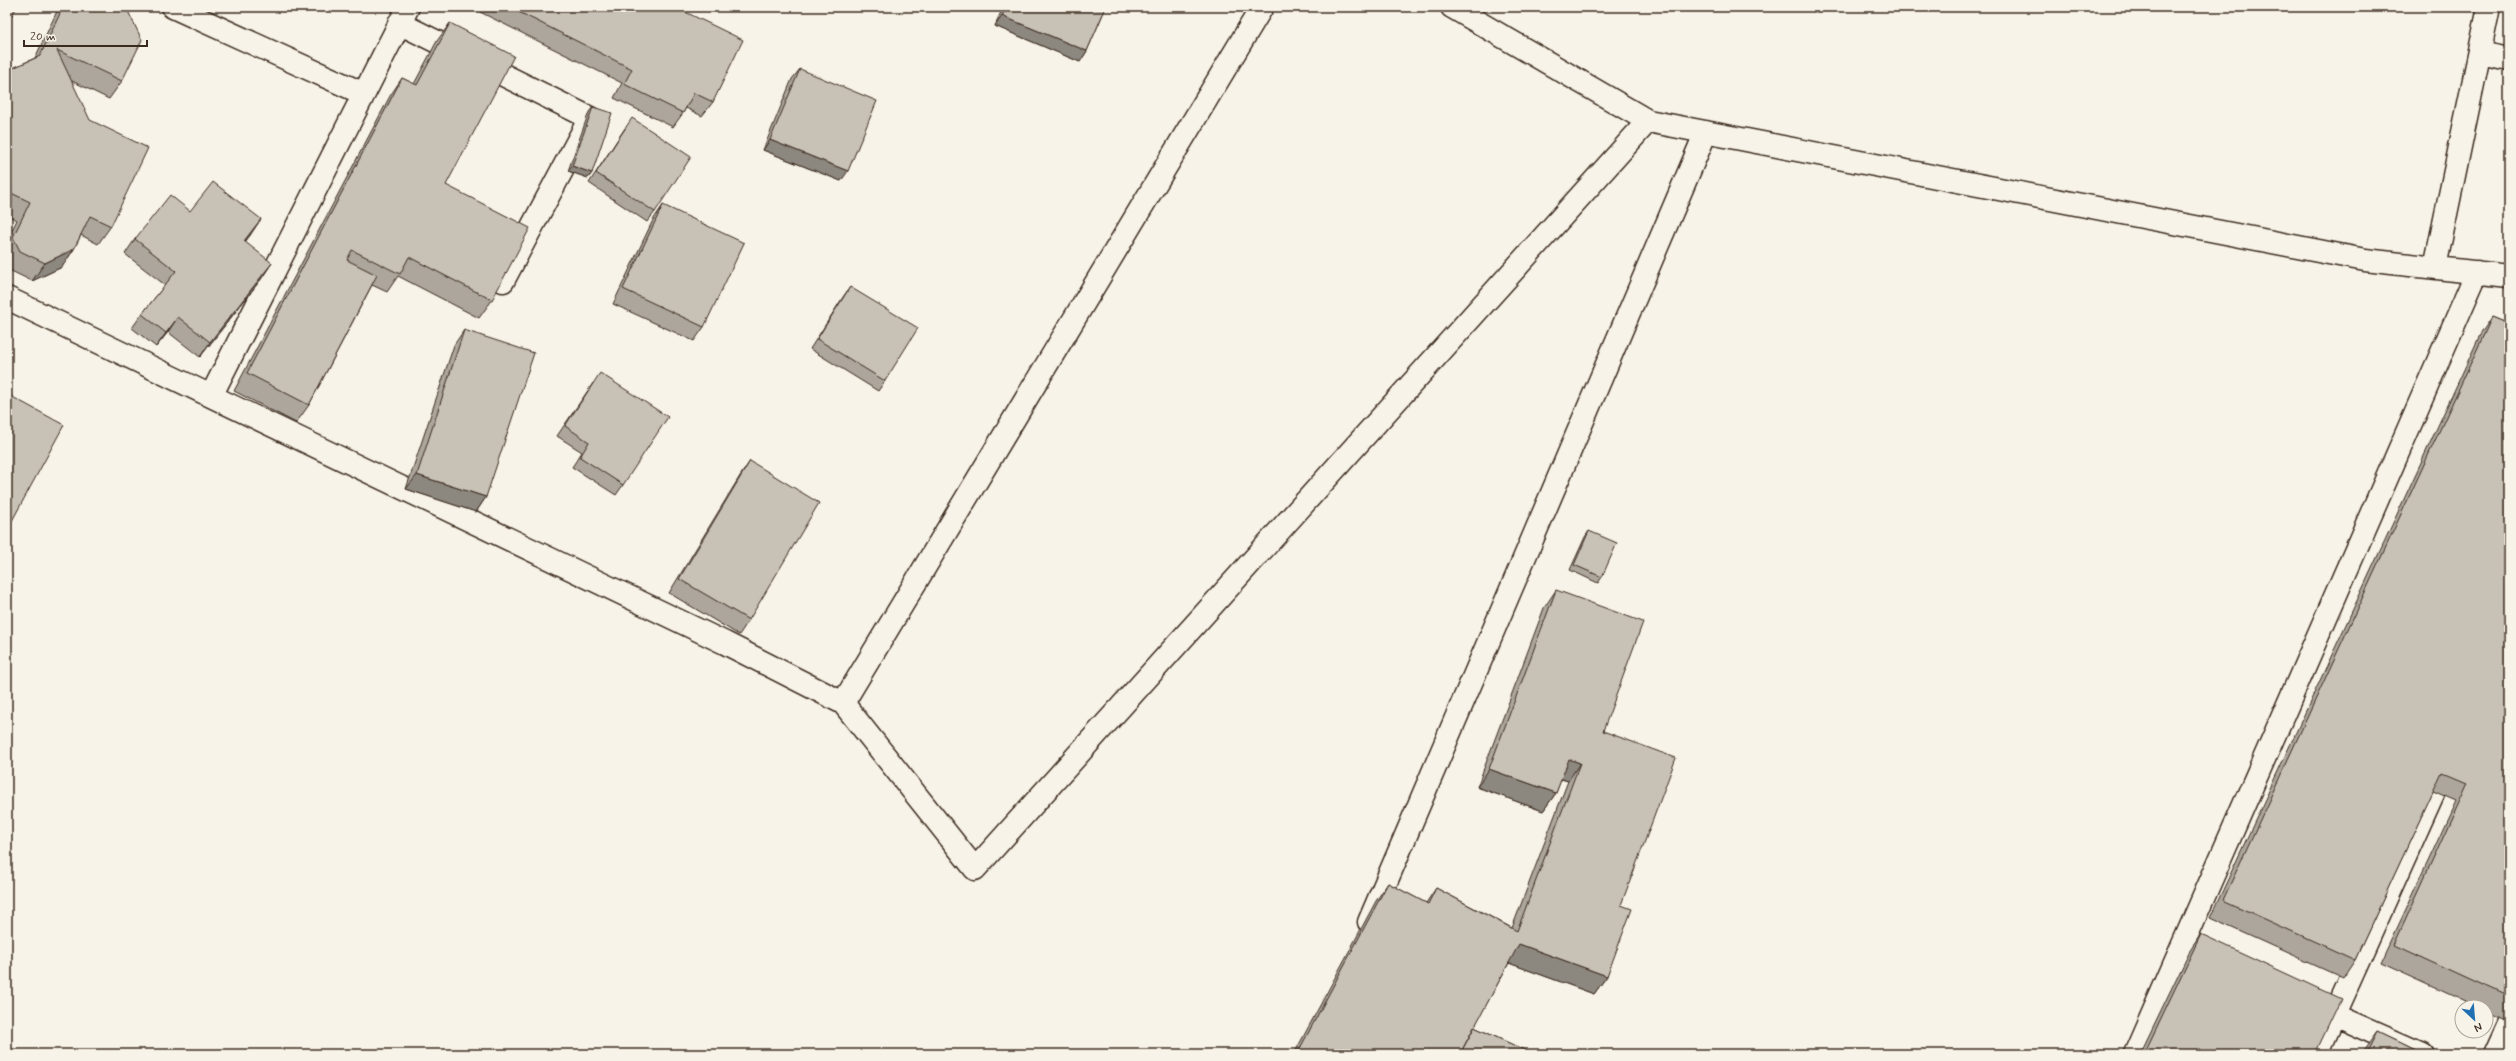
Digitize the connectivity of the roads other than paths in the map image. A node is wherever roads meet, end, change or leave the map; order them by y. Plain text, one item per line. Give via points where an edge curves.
1 (173, 7) edge
2 (1262, 7) edge
3 (1452, 7) edge
4 (2489, 7) edge
5 (403, 15) edge
6 (2480, 53) junction
7 (2509, 59) edge
8 (364, 94) junction
9 (1648, 121) junction
10 (1706, 132) junction
11 (2435, 267) junction
12 (2477, 272) junction
13 (2509, 276) edge
14 (503, 281) edge
15 (7, 298) edge
16 (211, 396) junction
17 (843, 704) junction
18 (2453, 750) edge
19 (1362, 937) edge
20 (2181, 949) junction
21 (2202, 958) edge
22 (2303, 1002) edge
23 (2332, 1015) junction
24 (2509, 1023) edge
25 (2135, 1054) edge
26 (2316, 1054) edge
27 (2422, 1054) edge
28 (2495, 1054) edge

1 - 8 street
2 - 17 street
3 - 9 street
4 - 6 street
5 - 8 street
5 - 14 street via 590,118
6 - 7 street
6 - 11 street
8 - 16 street
9 - 10 street
9 - 17 street via 975,869
10 - 11 street via 2365,260
10 - 19 street
11 - 12 street
12 - 13 street
12 - 20 street
15 - 16 street
16 - 17 street via 725,643
18 - 23 street
20 - 21 street
20 - 25 street
22 - 23 street
23 - 26 street
23 - 27 street
24 - 28 street

